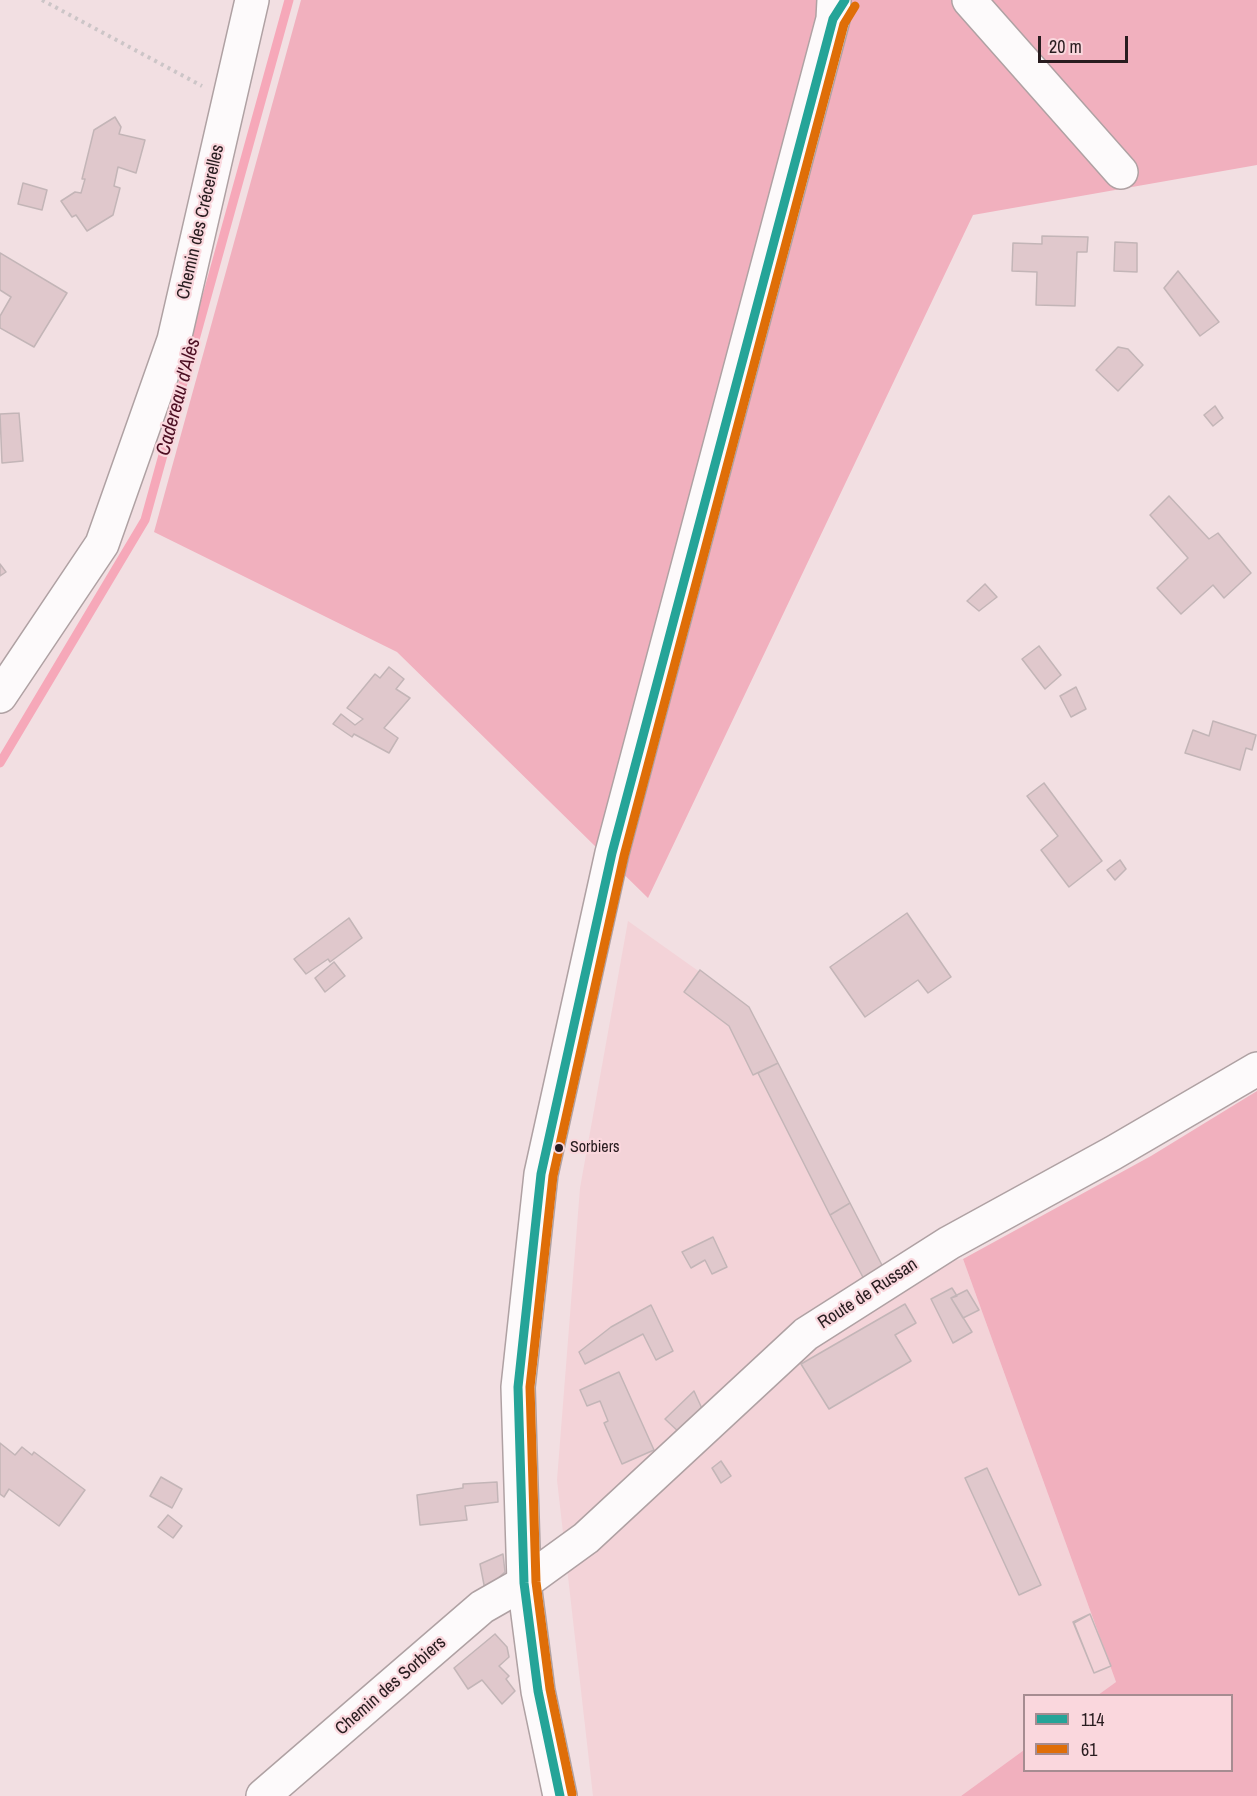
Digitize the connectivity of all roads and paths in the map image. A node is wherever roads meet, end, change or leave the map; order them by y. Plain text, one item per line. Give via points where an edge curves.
1 (42, 0) edge
2 (252, 0) edge
3 (969, 0) edge
4 (837, 6) edge
5 (229, 101) junction
6 (1121, 172) dead end
7 (0, 696) edge
8 (1257, 1069) edge
9 (524, 1583) junction
10 (263, 1796) edge
11 (560, 1796) edge

1 - 5 path
2 - 5 street, Chemin des Crécerelles
3 - 6 street
4 - 9 street via 612,853 541,1174 518,1387
5 - 7 street, Chemin des Crécerelles via 174,340 102,544
8 - 9 street, Route de Russan via 949,1242 806,1334 586,1538
9 - 10 street, Chemin des Sorbiers via 482,1607
9 - 11 street via 538,1691

